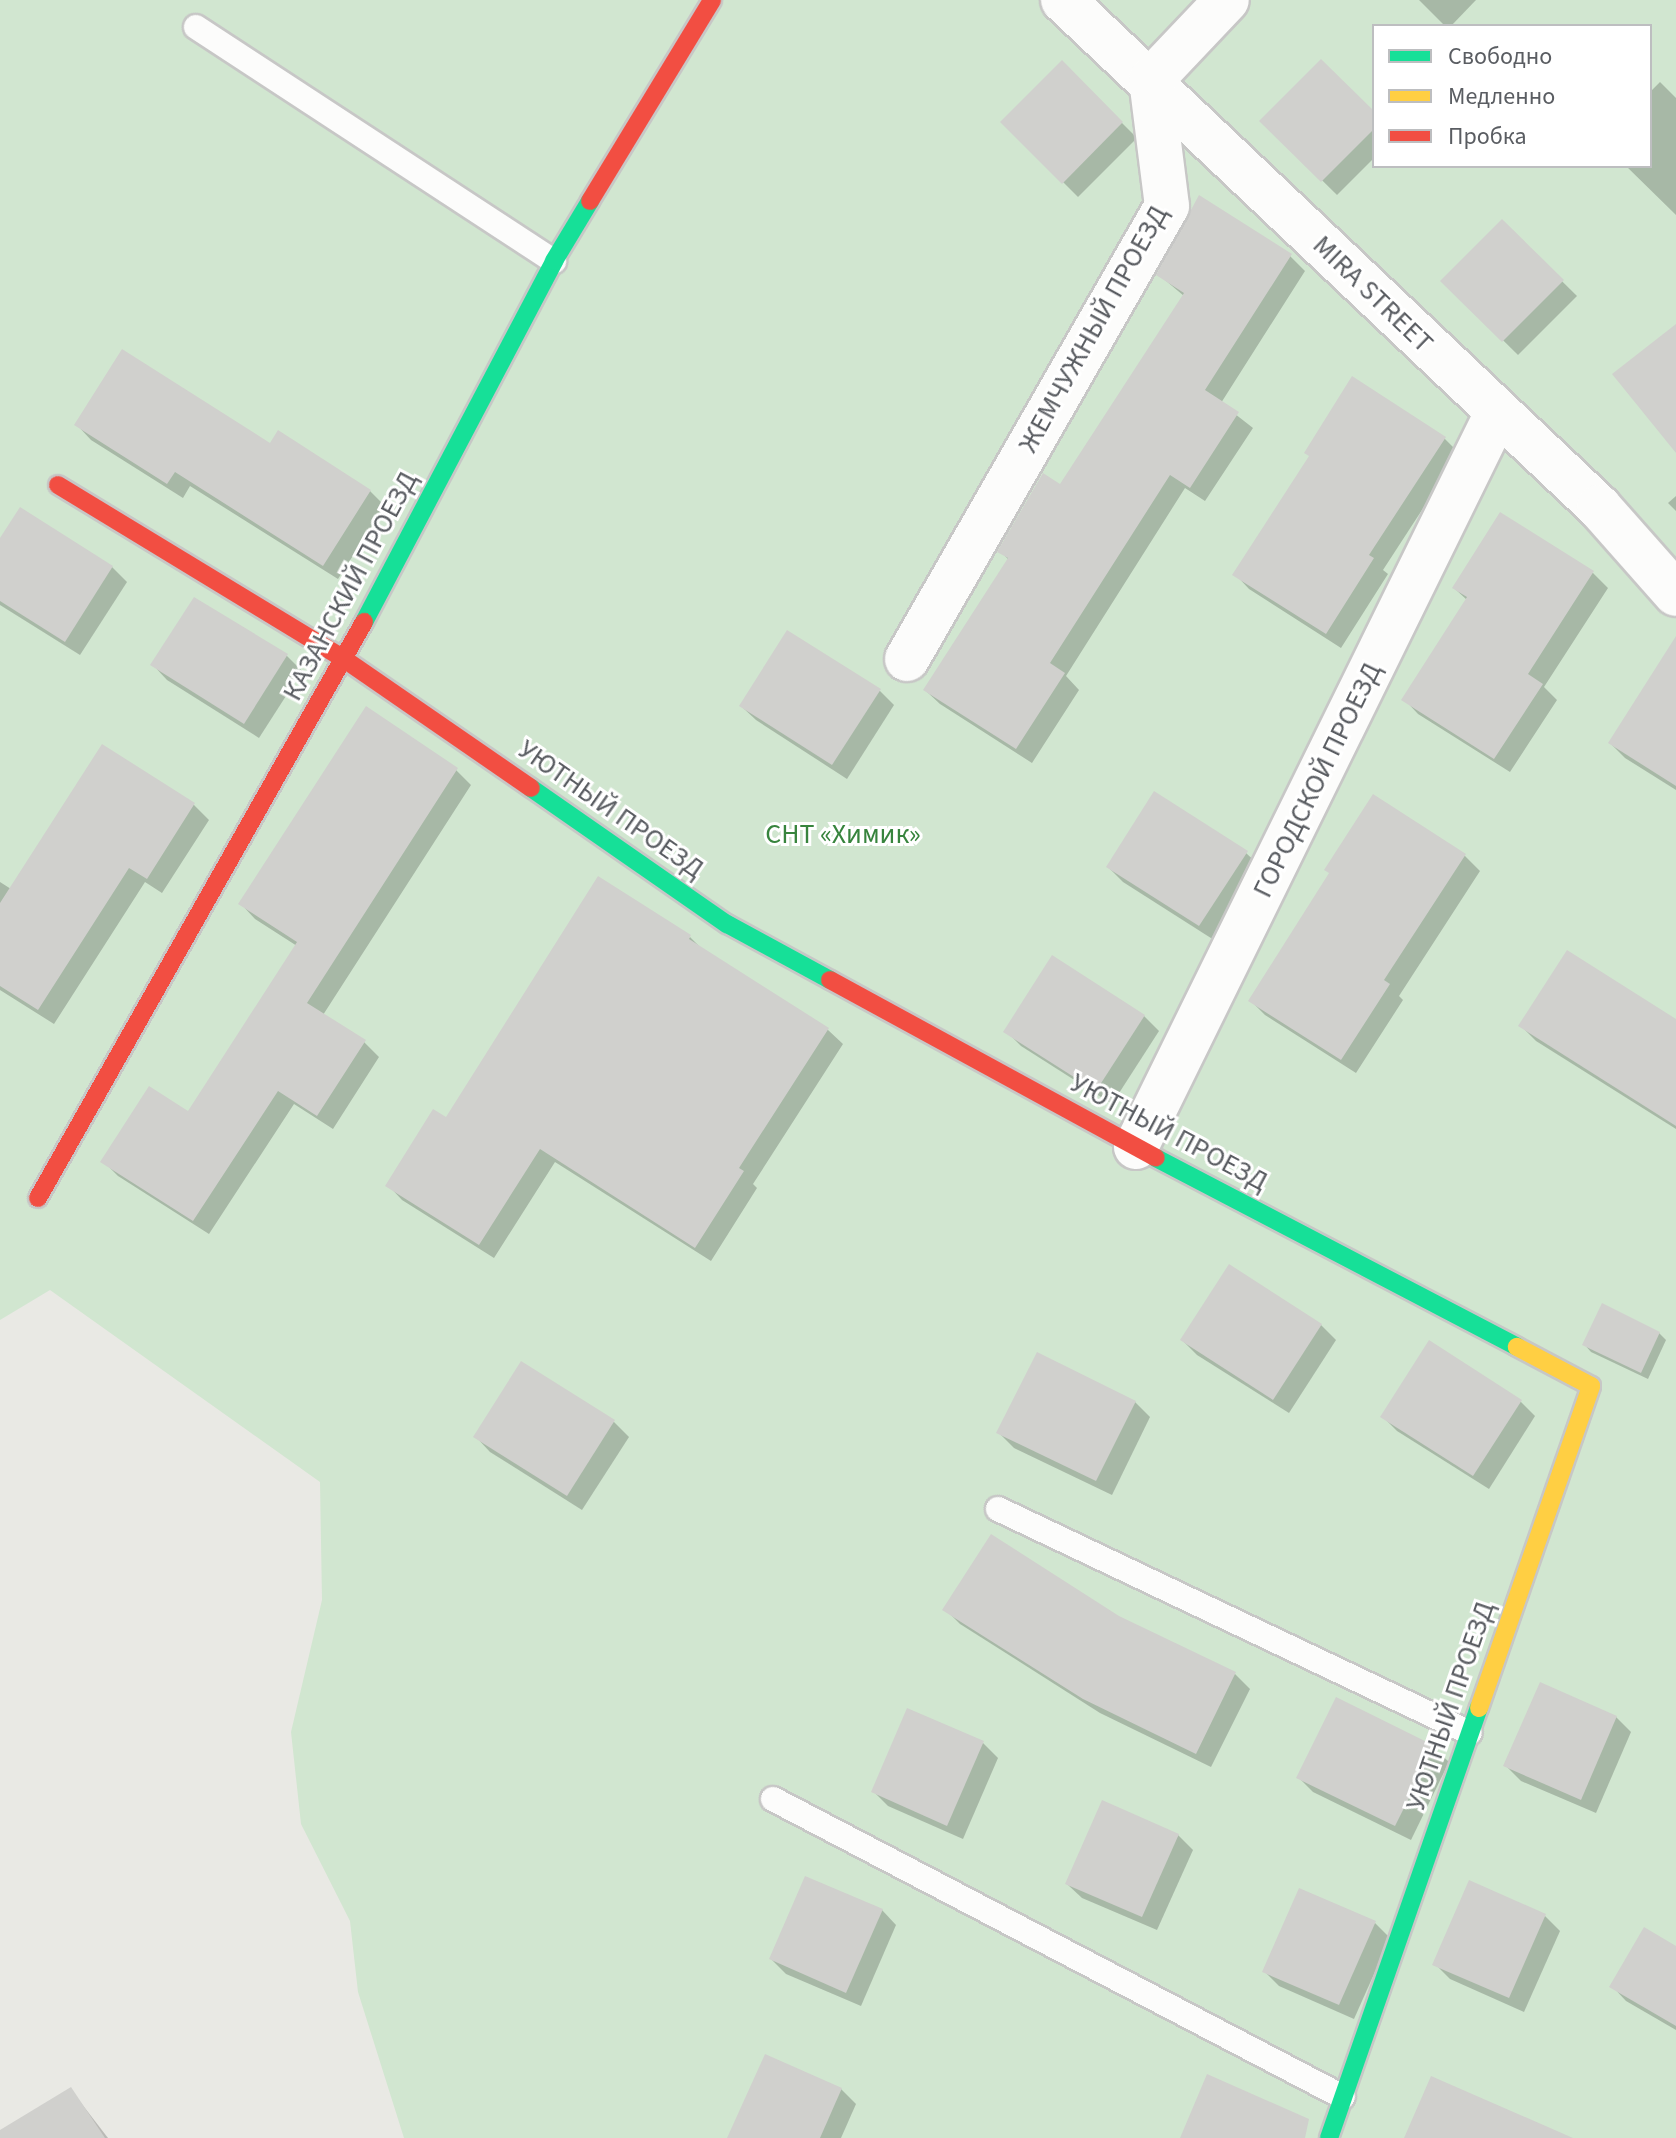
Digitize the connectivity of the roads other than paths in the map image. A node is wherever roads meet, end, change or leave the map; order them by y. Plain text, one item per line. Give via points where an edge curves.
1 (712, 0) edge
2 (1063, 0) edge
3 (1227, 0) edge
4 (196, 27) dead end
5 (1151, 80) junction
6 (554, 261) junction
7 (1497, 413) junction
8 (58, 485) dead end
9 (1676, 594) edge
10 (344, 659) junction
11 (907, 659) dead end
12 (1136, 1147) junction
13 (38, 1198) dead end
14 (998, 1509) dead end
15 (1470, 1733) junction
16 (773, 1799) dead end
17 (1343, 2097) junction
18 (1329, 2138) edge

1 - 6 street, КАЗАНСКИЙ ПРОЕЗД
2 - 5 street, MIRA STREET
3 - 5 street
4 - 6 lane
5 - 7 street, MIRA STREET
5 - 11 street, ЖЕМЧУЖНЫЙ ПРОЕЗД via 1167,206
6 - 10 street, КАЗАНСКИЙ ПРОЕЗД
7 - 9 street, MIRA STREET via 1599,507
7 - 12 street, ГОРОДСКОЙ ПРОЕЗД
8 - 10 street, УЮТНЫЙ ПРОЕЗД
10 - 12 street, УЮТНЫЙ ПРОЕЗД via 727,924
10 - 13 street, КАЗАНСКИЙ ПРОЕЗД
12 - 15 street, УЮТНЫЙ ПРОЕЗД via 1591,1386
14 - 15 lane
15 - 17 street, УЮТНЫЙ ПРОЕЗД
16 - 17 lane
17 - 18 street, УЮТНЫЙ ПРОЕЗД

